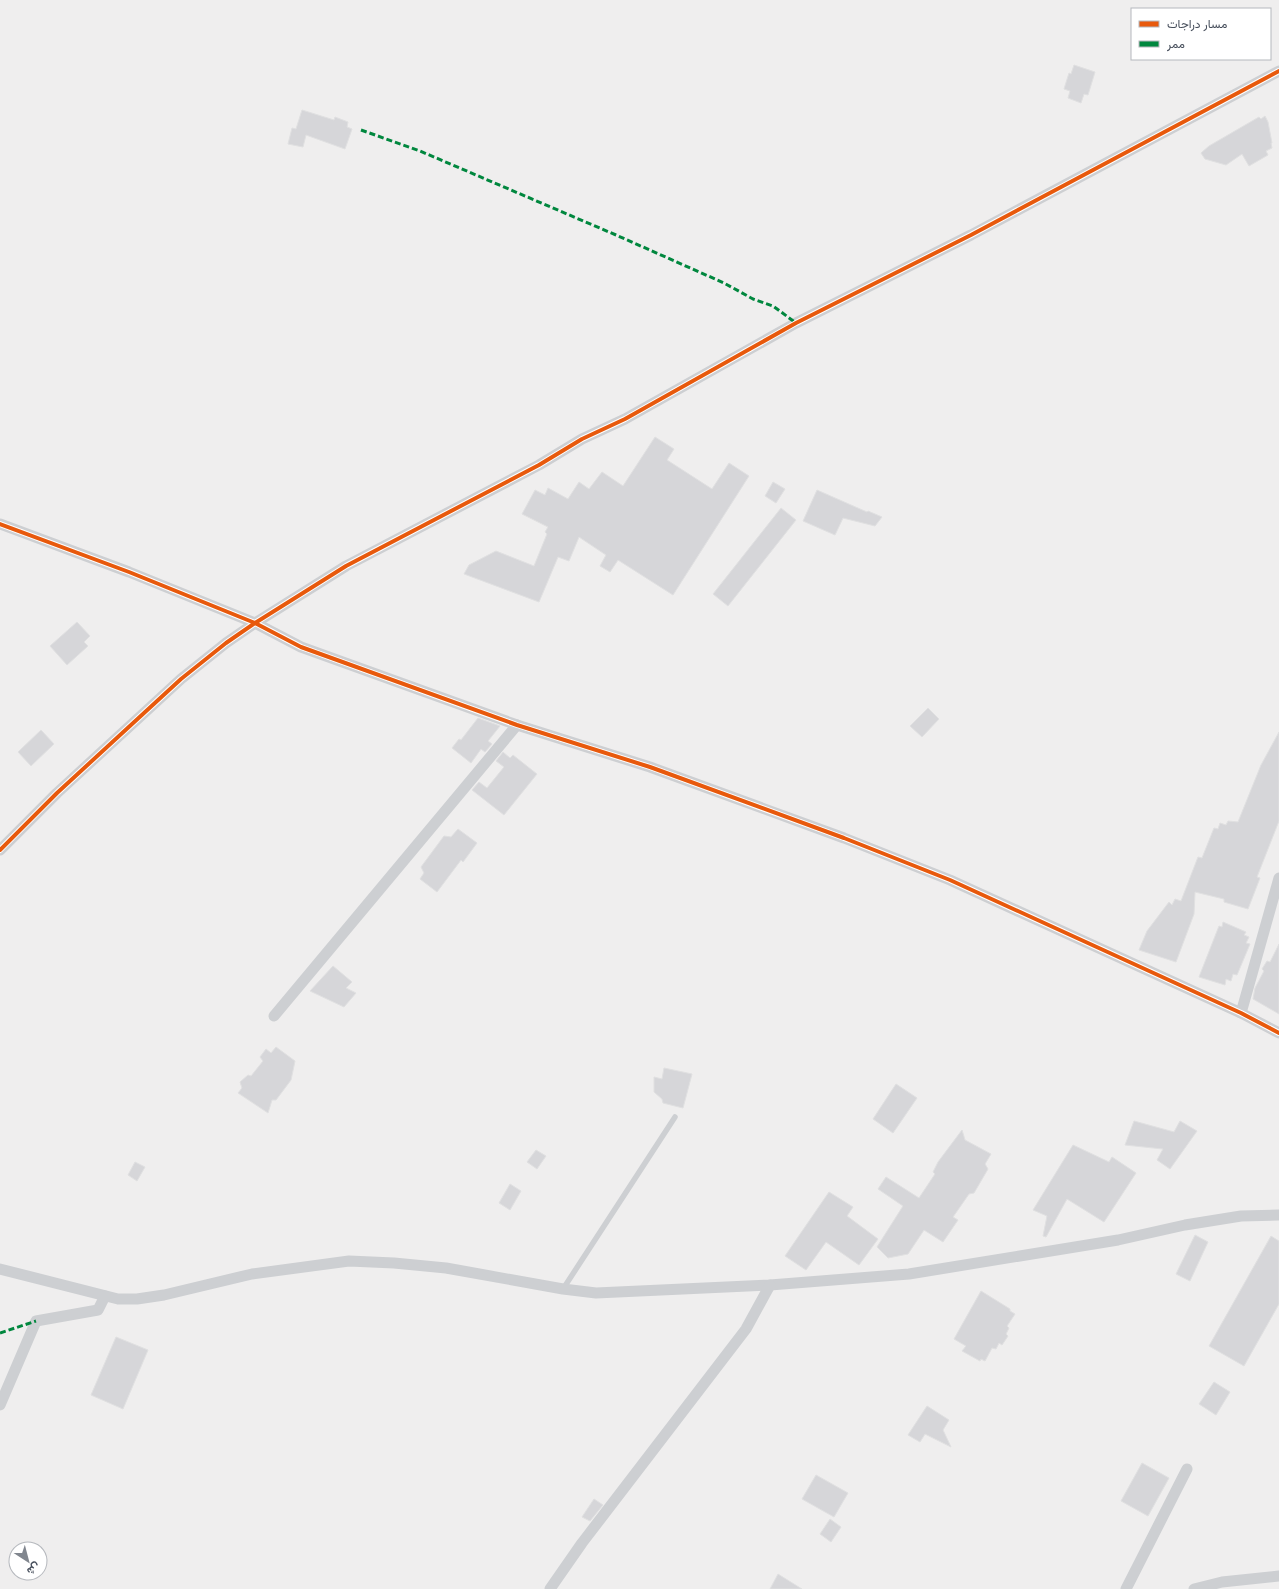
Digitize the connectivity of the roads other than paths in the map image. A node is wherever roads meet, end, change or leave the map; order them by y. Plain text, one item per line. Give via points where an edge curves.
1 (1279, 71) edge
2 (0, 524) edge
3 (255, 623) junction
4 (517, 725) junction
5 (0, 850) edge
6 (1279, 878) edge
7 (1241, 1013) junction
8 (274, 1016) dead end
9 (1279, 1033) edge
10 (675, 1117) dead end
11 (1279, 1215) edge
12 (0, 1269) edge
13 (770, 1285) junction
14 (563, 1289) junction
15 (105, 1296) junction
16 (0, 1405) edge
17 (1187, 1469) dead end
18 (1279, 1576) edge
19 (550, 1589) edge
20 (1126, 1589) edge
21 (1194, 1589) edge

1 - 3 street via 971,235 796,323 625,419 582,439 539,465 346,566
2 - 3 street
3 - 4 street via 300,646
3 - 5 street via 181,679
4 - 7 street via 650,767 950,880
4 - 8 street
6 - 7 street
7 - 9 street
10 - 14 lane
11 - 13 street via 1241,1216 1118,1240 910,1274
12 - 15 street
13 - 14 street via 596,1292
13 - 19 street via 742,1335 582,1543
14 - 15 street via 446,1268 349,1261 252,1274 164,1295 136,1299
15 - 16 street via 98,1310 36,1321
17 - 20 street
18 - 21 street via 1222,1582

